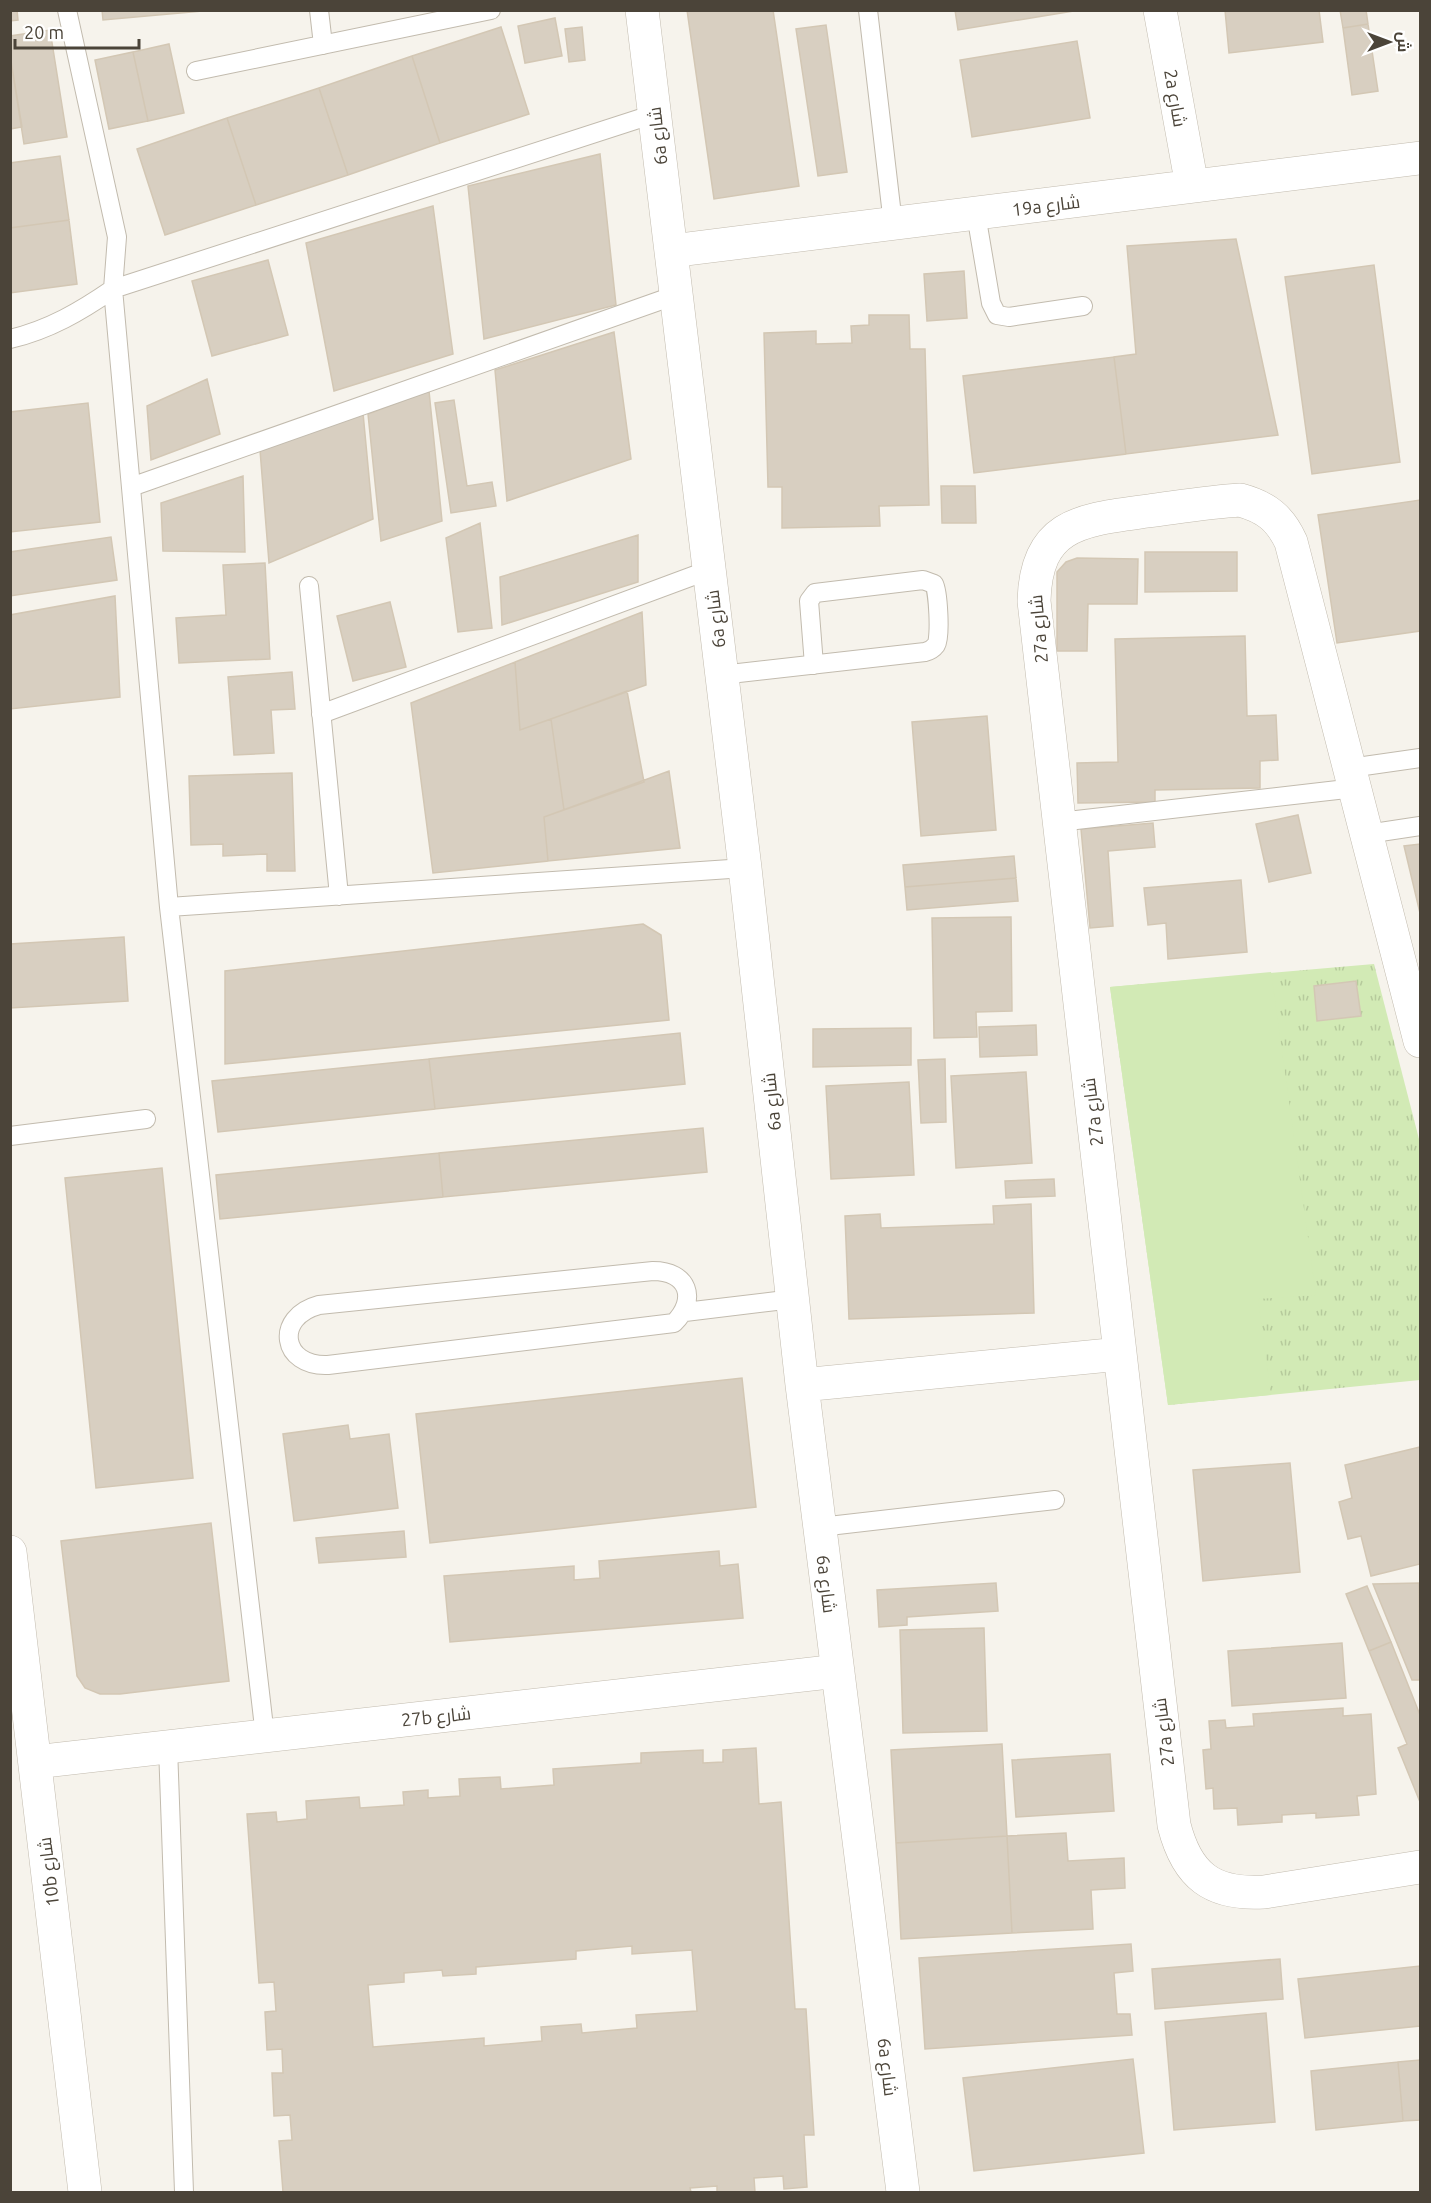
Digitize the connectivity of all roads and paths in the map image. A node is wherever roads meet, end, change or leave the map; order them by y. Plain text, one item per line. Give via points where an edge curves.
1 (67, 10) edge
2 (319, 10) edge
3 (491, 10) edge
4 (642, 10) edge
5 (868, 10) edge
6 (1160, 10) edge
7 (323, 45) junction
8 (196, 71) dead end
9 (654, 114) junction
10 (1420, 158) edge
11 (1192, 186) junction
12 (976, 213) junction
13 (893, 224) junction
14 (671, 251) junction
15 (113, 289) junction
16 (676, 295) junction
17 (1083, 306) dead end
18 (10, 339) edge
19 (131, 487) junction
20 (709, 570) junction
21 (309, 586) dead end
22 (814, 665) junction
23 (721, 675) junction
24 (321, 714) junction
25 (1420, 758) edge
26 (1353, 778) junction
27 (1059, 822) junction
28 (1420, 826) edge
29 (1368, 834) junction
30 (745, 868) junction
31 (339, 896) junction
32 (169, 907) junction
33 (1420, 1041) edge
34 (146, 1119) dead end
35 (10, 1136) edge
36 (793, 1299) junction
37 (685, 1312) junction
38 (1120, 1354) junction
39 (802, 1385) junction
40 (1055, 1500) dead end
41 (820, 1527) junction
42 (10, 1552) edge
43 (838, 1671) junction
44 (265, 1736) junction
45 (168, 1747) junction
46 (34, 1762) junction
47 (1420, 1868) edge
48 (85, 2193) edge
49 (184, 2193) edge
50 (903, 2193) edge

1 - 15 lane via 117,237
2 - 7 lane
3 - 7 lane
4 - 9 street, 6a شارع
5 - 13 lane
6 - 11 street, 2a شارع
7 - 8 lane
9 - 14 street, 6a شارع
9 - 15 lane
10 - 11 street, 19a شارع
11 - 12 street, 19a شارع
12 - 13 street, 19a شارع
12 - 17 lane via 991,303 997,315 1009,317
13 - 14 street, 19a شارع
14 - 16 street, 6a شارع
15 - 18 lane via 55,324
15 - 19 lane
16 - 19 lane
16 - 20 street, 6a شارع
19 - 32 lane
20 - 23 street, 6a شارع
20 - 24 lane
21 - 24 lane
22 - 22 lane via 931,650 938,639 934,584 923,580 815,593 809,601
22 - 23 lane
23 - 30 street, 6a شارع
24 - 31 lane
25 - 26 lane
26 - 27 lane
26 - 27 street, 27a شارع via 1292,542 1272,513 1240,500 1104,517 1080,522 1059,535 1043,553 1034,577
26 - 29 street, 27a شارع
27 - 38 street, 27a شارع
28 - 29 lane
29 - 33 street, 27a شارع
30 - 31 lane
30 - 36 street, 6a شارع
31 - 32 lane
32 - 44 lane
34 - 35 lane
36 - 37 lane
36 - 39 street, 6a شارع
37 - 37 lane via 674,1323 659,1327 312,1366 290,1348 288,1333 293,1319 304,1309 319,1305 653,1271 678,1276 686,1287
38 - 39 street
38 - 47 street, 27a شارع via 1180,1850 1194,1871 1214,1886 1238,1894
39 - 41 street, 6a شارع
40 - 41 lane
41 - 43 street, 6a شارع
42 - 46 street, 10b شارع
43 - 44 street, 27b شارع
43 - 50 street, 6a شارع
44 - 45 street, 27b شارع
45 - 46 street, 27b شارع
45 - 49 lane
46 - 48 street, 10b شارع

